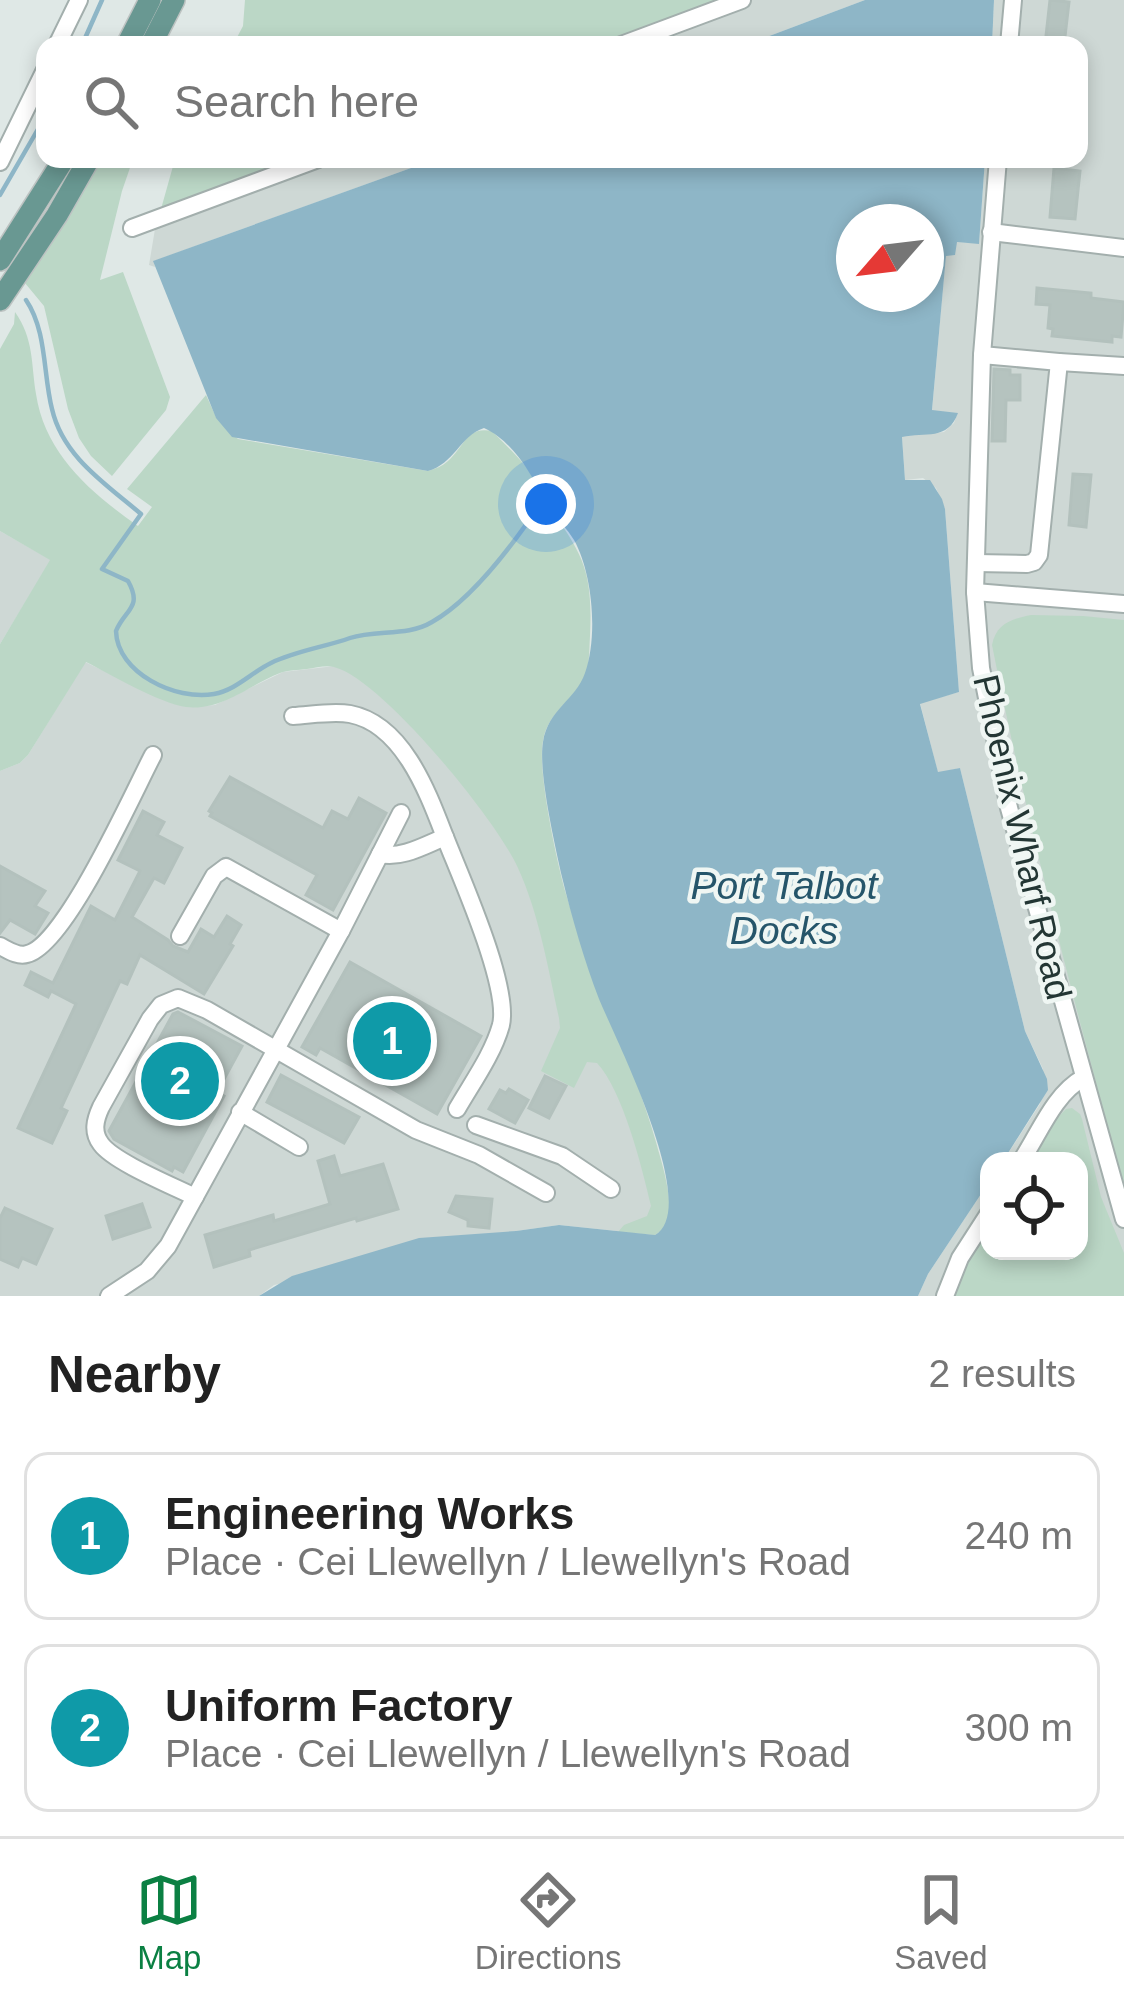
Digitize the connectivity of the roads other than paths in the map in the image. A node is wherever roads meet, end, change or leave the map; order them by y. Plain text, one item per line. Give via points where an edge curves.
1 (79, 0) edge
2 (150, 0) edge
3 (174, 0) edge
4 (742, 0) edge
5 (1013, 0) edge
6 (61, 36) edge
7 (132, 36) edge
8 (156, 36) edge
9 (645, 36) edge
10 (1010, 36) edge
11 (36, 88) edge
12 (0, 162) edge
13 (59, 168) edge
14 (84, 168) edge
15 (293, 168) edge
16 (997, 168) edge
17 (132, 227) dead end
18 (991, 232) junction
19 (1124, 248) edge
20 (0, 260) edge
21 (0, 301) edge
22 (982, 355) junction
23 (1058, 362) junction
24 (1124, 366) edge
25 (976, 563) junction
26 (975, 592) junction
27 (1124, 604) edge
28 (293, 716) dead end
29 (153, 755) dead end
30 (401, 814) dead end
31 (446, 837) junction
32 (377, 861) junction
33 (341, 931) junction
34 (180, 936) dead end
35 (0, 946) edge
36 (275, 1048) junction
37 (1083, 1078) junction
38 (458, 1109) dead end
39 (240, 1112) junction
40 (299, 1147) dead end
41 (463, 1147) junction
42 (1027, 1152) edge
43 (611, 1189) dead end
44 (546, 1193) dead end
45 (195, 1197) junction
46 (1124, 1220) edge
47 (980, 1227) edge
48 (110, 1296) edge
49 (945, 1296) edge

1 - 6 street
2 - 7 main road
3 - 8 main road
4 - 9 street
5 - 10 street
11 - 12 street
13 - 20 main road
14 - 21 main road
15 - 17 street
16 - 18 street, Phoenix Wharf Road
18 - 19 street
18 - 22 street, Phoenix Wharf Road
22 - 23 street
22 - 25 street, Phoenix Wharf Road
23 - 24 street
23 - 25 street via 1038,558
25 - 26 street, Phoenix Wharf Road
26 - 27 street
26 - 37 street, Phoenix Wharf Road via 999,767
28 - 31 street via 341,713 376,724 405,755
29 - 35 street via 60,927 26,955
30 - 32 street
31 - 32 street
31 - 38 street via 502,1008 496,1040
32 - 33 street
33 - 34 street via 226,867
33 - 36 street
36 - 39 street
36 - 41 street via 416,1130
36 - 45 street via 172,999 150,1019 100,1107 94,1125 103,1147
37 - 42 street via 1070,1085
37 - 46 street, Phoenix Wharf Road
39 - 40 street
39 - 45 street
41 - 43 street via 479,1119 562,1156
41 - 44 street
45 - 48 street via 158,1260
47 - 49 street

